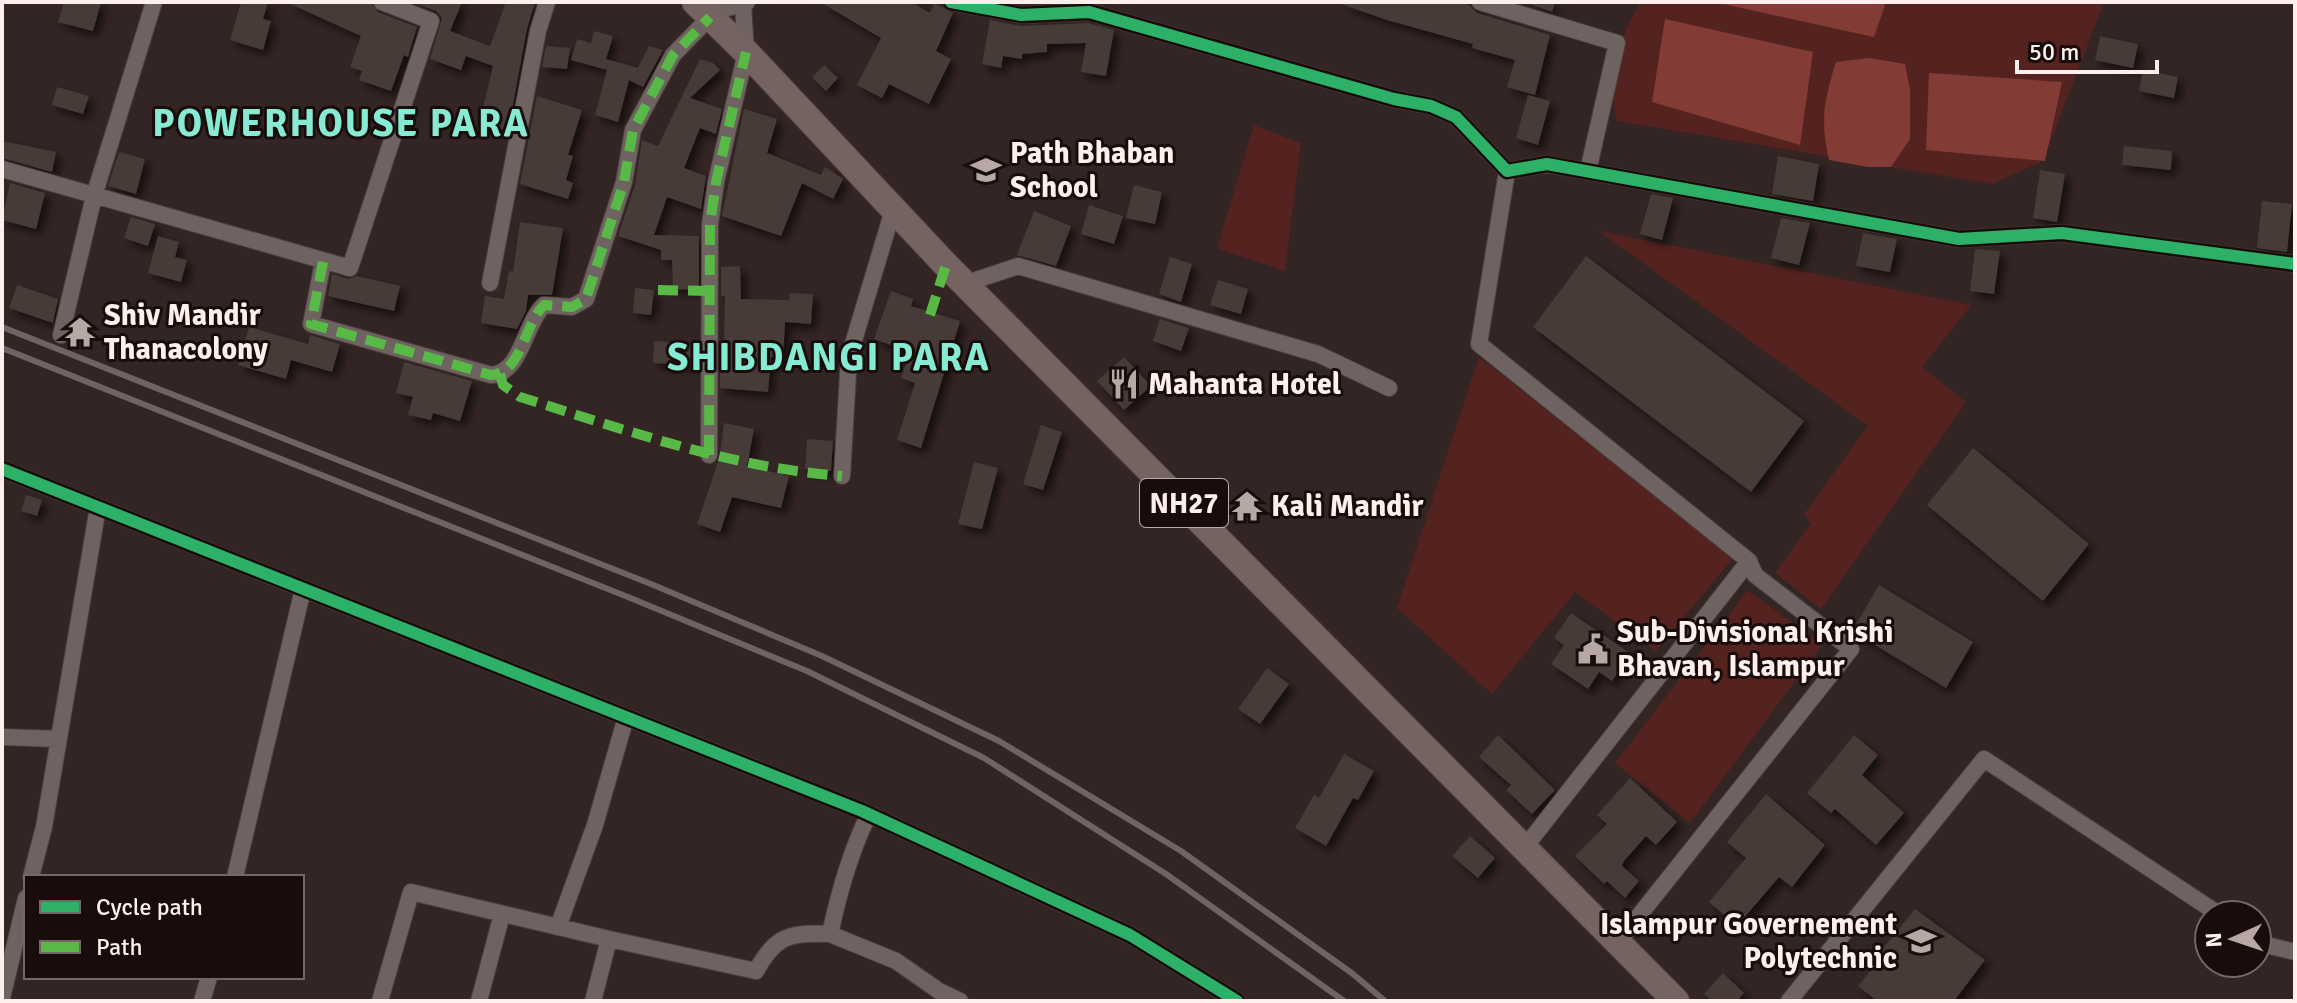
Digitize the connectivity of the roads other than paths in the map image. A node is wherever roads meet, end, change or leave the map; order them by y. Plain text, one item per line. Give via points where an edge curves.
1 (154, 2) edge
2 (382, 2) edge
3 (547, 2) edge
4 (1480, 2) edge
5 (957, 3) edge
6 (745, 4) edge
7 (1089, 7) edge
8 (702, 10) edge
9 (746, 52) junction
10 (2, 169) edge
11 (1507, 171) junction
12 (1588, 171) junction
13 (94, 196) junction
14 (893, 210) junction
15 (323, 262) junction
16 (2295, 264) edge
17 (490, 283) dead end
18 (967, 283) junction
19 (61, 335) dead end
20 (1389, 388) dead end
21 (709, 455) dead end
22 (2, 469) edge
23 (842, 476) dead end
24 (98, 507) junction
25 (1749, 561) junction
26 (303, 589) junction
27 (626, 717) junction
28 (2, 737) edge
29 (59, 739) junction
30 (869, 814) junction
31 (1525, 847) junction
32 (32, 875) edge
33 (235, 875) edge
34 (2196, 899) edge
35 (24, 906) edge
36 (502, 914) junction
37 (558, 927) junction
38 (830, 934) junction
39 (609, 939) junction
40 (1618, 942) junction
41 (2273, 947) edge
42 (2295, 952) edge
43 (208, 979) edge
44 (2, 998) edge
45 (202, 1001) edge
46 (380, 1001) edge
47 (479, 1001) edge
48 (593, 1001) edge
49 (960, 1001) edge
50 (1237, 1001) edge
51 (1676, 1001) edge
52 (1789, 1001) edge

1 - 13 street
2 - 15 street via 431,21 350,268
3 - 17 street
4 - 12 street via 1617,43
5 - 7 street via 1021,15
6 - 8 street
6 - 9 street
7 - 11 street via 1431,106 1456,117
8 - 9 main road, NH27
8 - 15 street via 633,130 624,182 586,299 572,307 544,305 536,312 507,370 491,375 311,324
9 - 14 main road, NH27
9 - 21 street via 710,224
10 - 13 street
11 - 12 street via 1547,164
11 - 25 street via 1479,344
12 - 16 street via 1959,239 2062,233
13 - 15 street
13 - 19 street
14 - 18 main road, NH27
14 - 23 street via 849,357
18 - 20 street via 1018,266 1318,354
18 - 31 main road, NH27
22 - 24 street
24 - 26 street
24 - 29 street
25 - 31 street
25 - 40 street via 1755,575 1851,649
26 - 27 street
26 - 33 street
27 - 30 street
27 - 37 street
28 - 29 street
29 - 32 street
30 - 38 street via 838,895
30 - 50 street via 1130,935
31 - 40 main road, NH27
34 - 52 street via 1984,759
35 - 44 street
36 - 37 street
36 - 46 street via 411,892
36 - 47 street
37 - 39 street
38 - 39 street via 784,937 768,950 756,971
38 - 49 street via 896,961
39 - 48 street
40 - 51 main road, NH27
41 - 42 street
43 - 45 street

